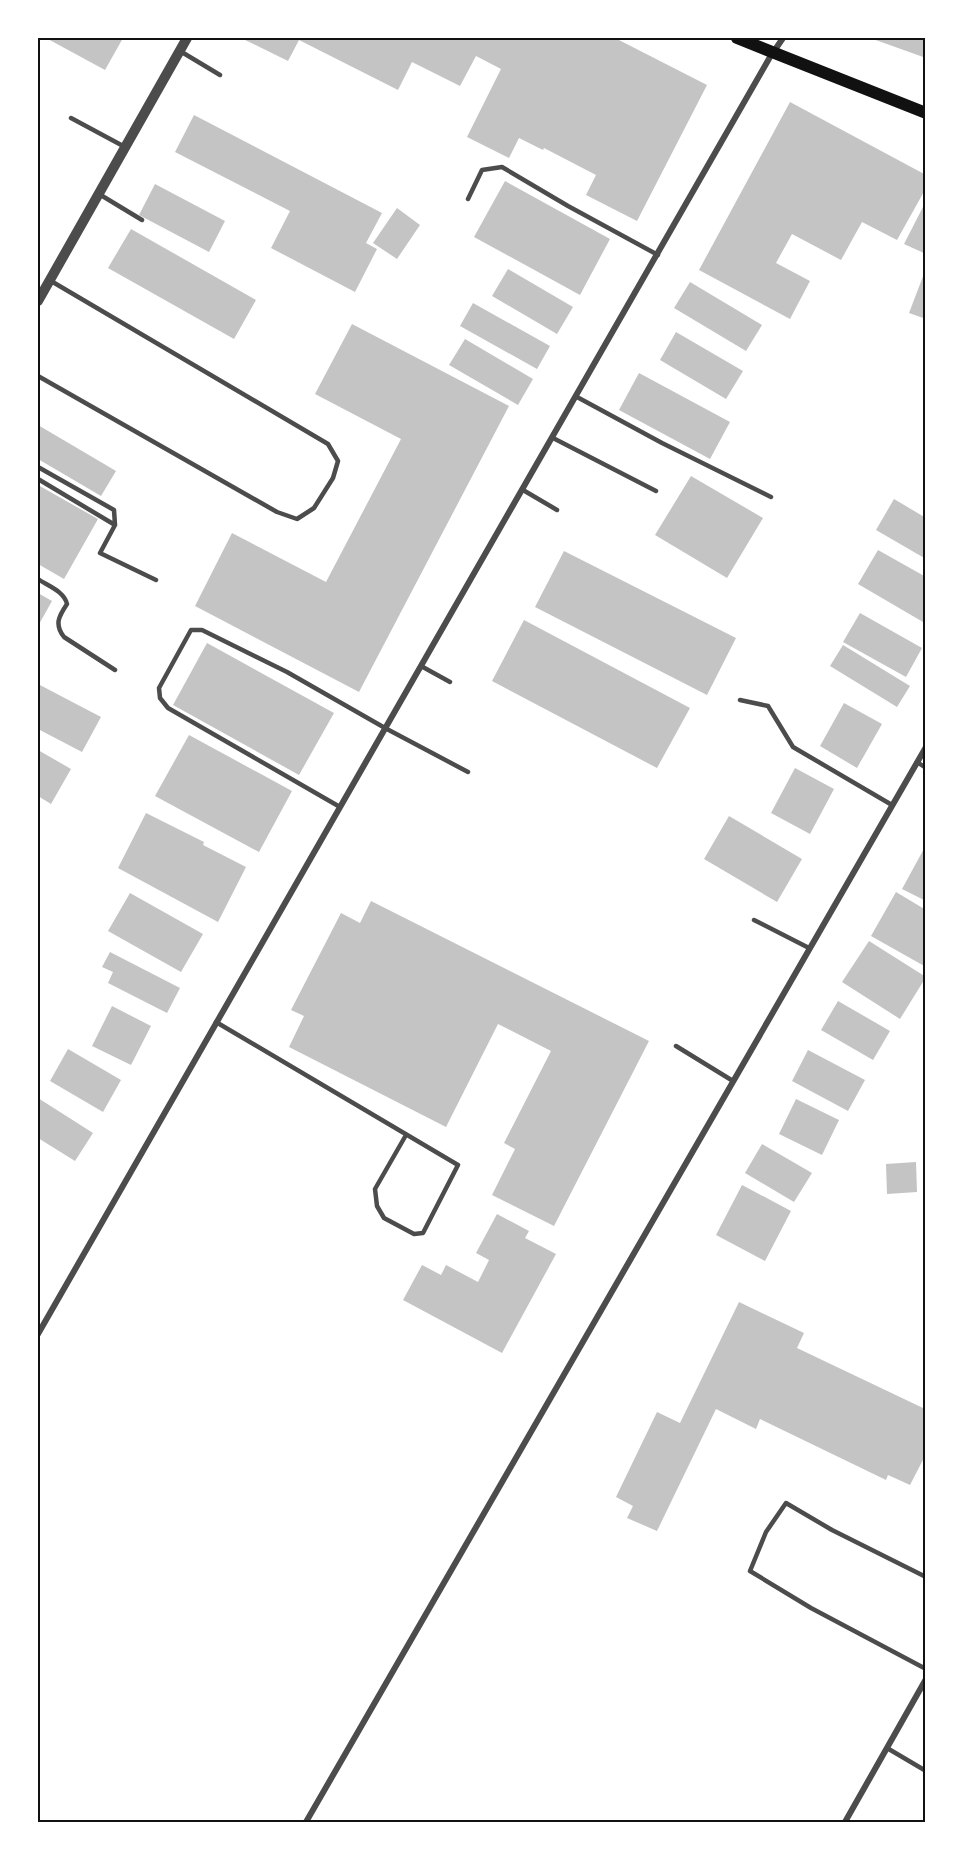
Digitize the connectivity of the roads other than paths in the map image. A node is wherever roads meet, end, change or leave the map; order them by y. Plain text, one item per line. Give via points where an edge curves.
1 (187, 38) edge
2 (737, 38) edge
3 (783, 38) edge
4 (180, 51) junction
5 (775, 53) junction
6 (220, 75) dead end
7 (926, 113) edge
8 (71, 118) dead end
9 (124, 147) junction
10 (99, 194) junction
11 (468, 199) dead end
12 (142, 220) dead end
13 (658, 255) junction
14 (49, 280) junction
15 (38, 299) edge
16 (38, 376) edge
17 (577, 397) junction
18 (553, 438) junction
19 (38, 467) edge
20 (38, 479) edge
21 (523, 490) junction
22 (656, 491) dead end
23 (771, 497) dead end
24 (557, 510) dead end
25 (115, 525) junction
26 (38, 579) edge
27 (156, 580) dead end
28 (421, 666) junction
29 (115, 670) dead end
30 (450, 682) dead end
31 (740, 700) dead end
32 (385, 728) junction
33 (926, 747) edge
34 (917, 762) junction
35 (926, 768) edge
36 (468, 772) dead end
37 (892, 805) junction
38 (340, 807) junction
39 (754, 920) dead end
40 (809, 948) junction
41 (216, 1022) junction
42 (676, 1046) dead end
43 (733, 1081) junction
44 (406, 1135) junction
45 (38, 1334) edge
46 (926, 1577) edge
47 (926, 1669) edge
48 (926, 1679) edge
49 (887, 1748) junction
50 (926, 1771) edge
51 (306, 1822) edge
52 (845, 1822) edge

1 - 4 street
2 - 5 main road
3 - 5 street
4 - 6 lane
4 - 9 street
5 - 7 main road
5 - 13 street
8 - 9 lane
9 - 10 street
10 - 12 lane
10 - 14 street
11 - 13 lane via 482,170 502,167
13 - 17 street
14 - 15 street
14 - 16 lane via 328,444 338,461 333,478 314,508 297,519 277,512
17 - 18 street
17 - 23 lane
18 - 21 street
18 - 22 lane
19 - 25 lane via 114,510
20 - 25 lane
21 - 24 lane
21 - 28 street
25 - 27 lane via 100,553
26 - 29 lane via 66,598 58,623 64,637
28 - 30 lane
28 - 32 street
31 - 37 lane via 768,706 794,747
32 - 36 lane
32 - 38 street
32 - 38 lane via 287,672 202,630 191,630 159,688 160,699 168,708
33 - 34 street
34 - 35 lane
34 - 37 street
37 - 40 street
38 - 41 street
39 - 40 lane
40 - 43 street
41 - 44 lane
41 - 45 street
42 - 43 lane
43 - 51 street
44 - 44 lane via 458,1165 423,1233 414,1234 384,1218 377,1206 375,1189
46 - 47 lane via 786,1503 766,1532 750,1571
48 - 49 street
49 - 50 lane
49 - 52 street

